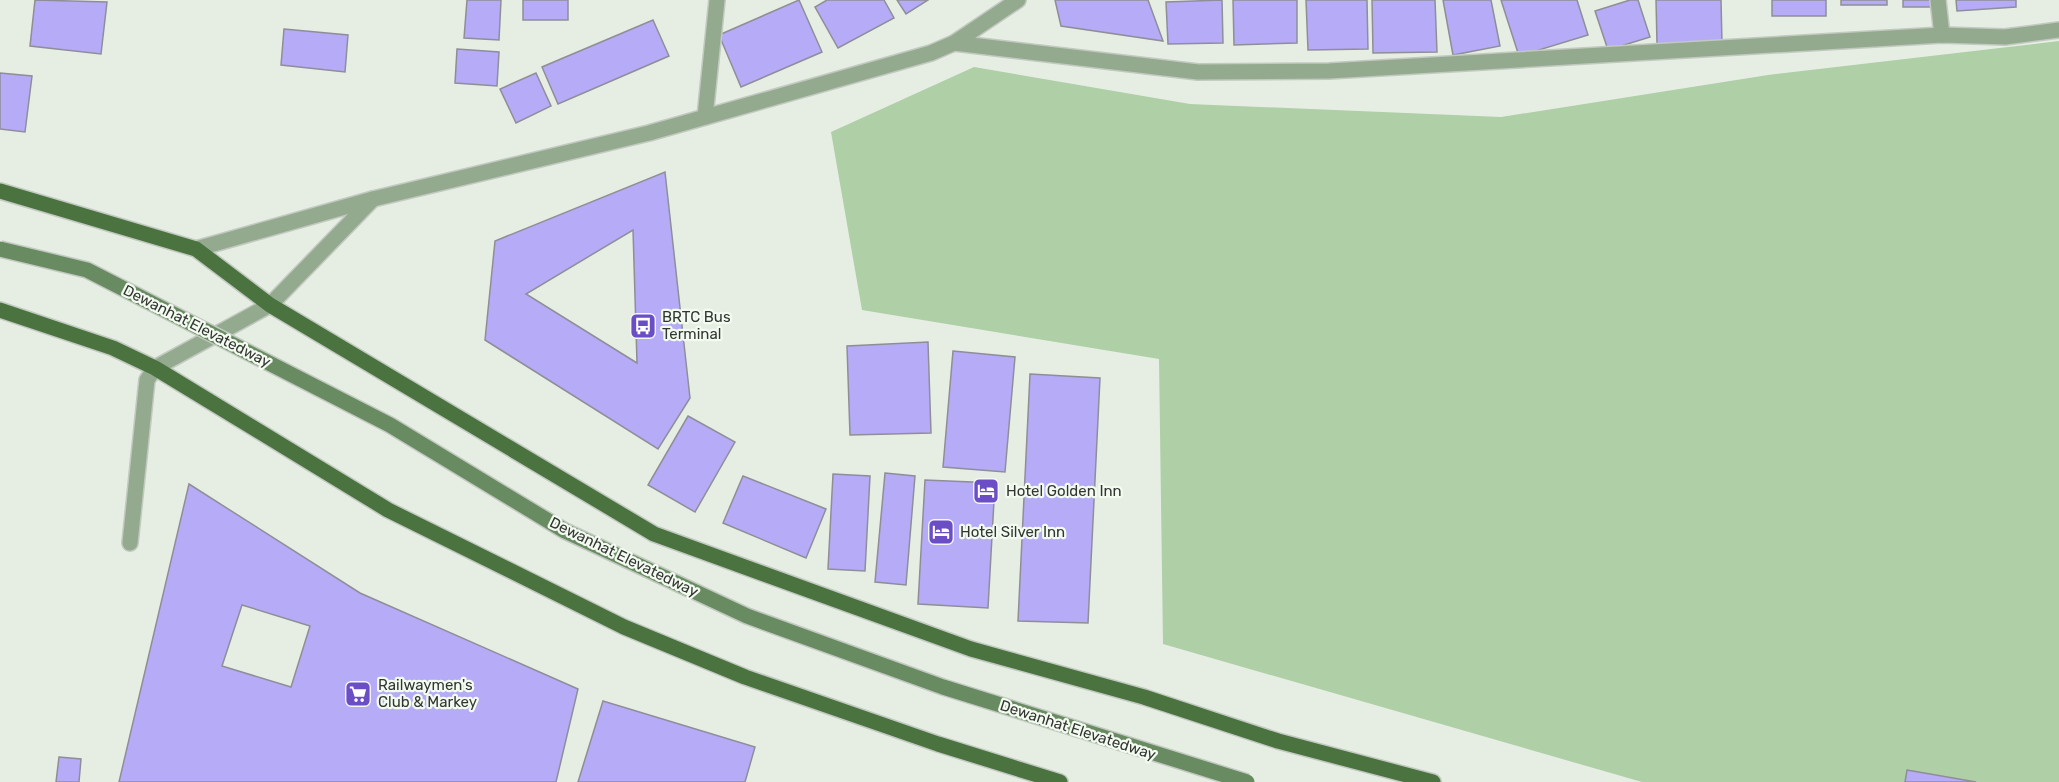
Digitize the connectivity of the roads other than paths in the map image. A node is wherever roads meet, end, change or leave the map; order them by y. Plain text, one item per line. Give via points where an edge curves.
1 (717, 0) edge
2 (1018, 0) edge
3 (1938, 0) edge
4 (2059, 30) edge
5 (1942, 35) junction
6 (954, 44) junction
7 (705, 117) junction
8 (0, 191) edge
9 (373, 199) junction
10 (0, 249) edge
11 (196, 249) junction
12 (270, 305) junction
13 (0, 309) edge
14 (155, 368) junction
15 (130, 543) dead end
16 (1060, 782) edge
17 (1247, 782) edge
18 (1433, 782) edge

1 - 7 street
2 - 6 street
3 - 5 street
4 - 5 street via 2005,37
5 - 6 street via 1317,71 1198,72
6 - 7 street
7 - 9 street
8 - 11 main road
9 - 11 street
9 - 12 street
10 - 17 main road, Dewanhat Elevatedway, bridge via 87,270 390,425 565,531 747,616 943,687
11 - 12 main road
12 - 14 street
12 - 18 main road via 654,534 971,649 1144,697 1278,741
13 - 14 main road via 113,348
14 - 15 street via 147,380
14 - 16 main road via 388,510 624,627 745,677

